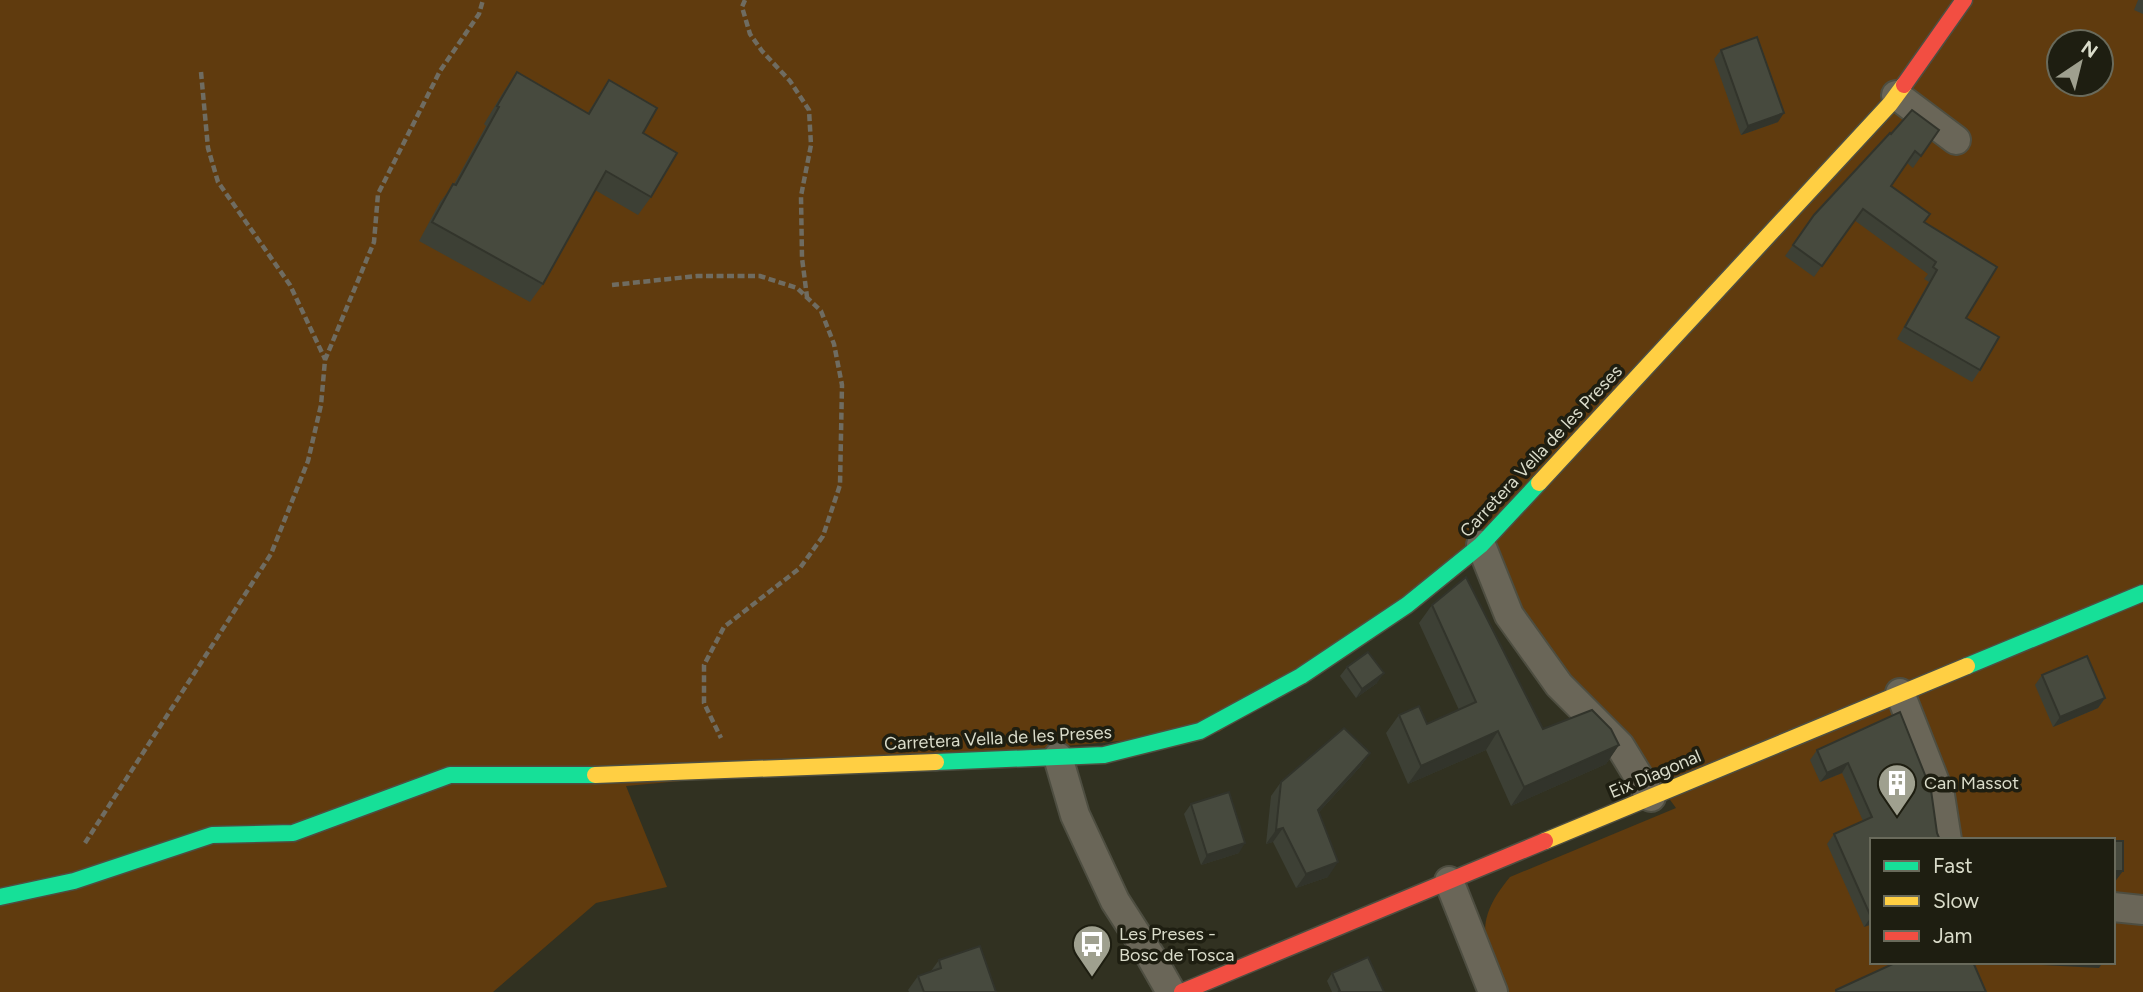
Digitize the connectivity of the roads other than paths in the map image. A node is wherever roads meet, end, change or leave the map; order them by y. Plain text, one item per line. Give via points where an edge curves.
1 (1964, 0) edge
2 (1896, 95) junction
3 (1956, 140) dead end
4 (1481, 545) junction
5 (2143, 593) edge
6 (1900, 693) junction
7 (1058, 757) junction
8 (1651, 797) junction
9 (1947, 838) edge
10 (1449, 881) junction
11 (0, 897) edge
12 (2115, 907) edge
13 (2143, 910) edge
14 (1171, 992) edge
15 (1182, 992) edge
16 (1493, 992) edge

1 - 2 street, Carretera Vella de les Preses
2 - 3 street
2 - 4 street, Carretera Vella de les Preses
4 - 7 street, Carretera Vella de les Preses via 1407,605 1301,676 1200,731 1104,755
4 - 8 street via 1509,615 1559,685 1620,746
5 - 6 street, Eix Diagonal
6 - 8 street, Eix Diagonal
6 - 9 street via 1941,795
7 - 11 street, Carretera Vella de les Preses via 573,776 450,775 293,833 212,835 74,881
7 - 14 street via 1075,815 1115,901
8 - 10 street, Eix Diagonal
10 - 15 street, Eix Diagonal
10 - 16 street
12 - 13 street

